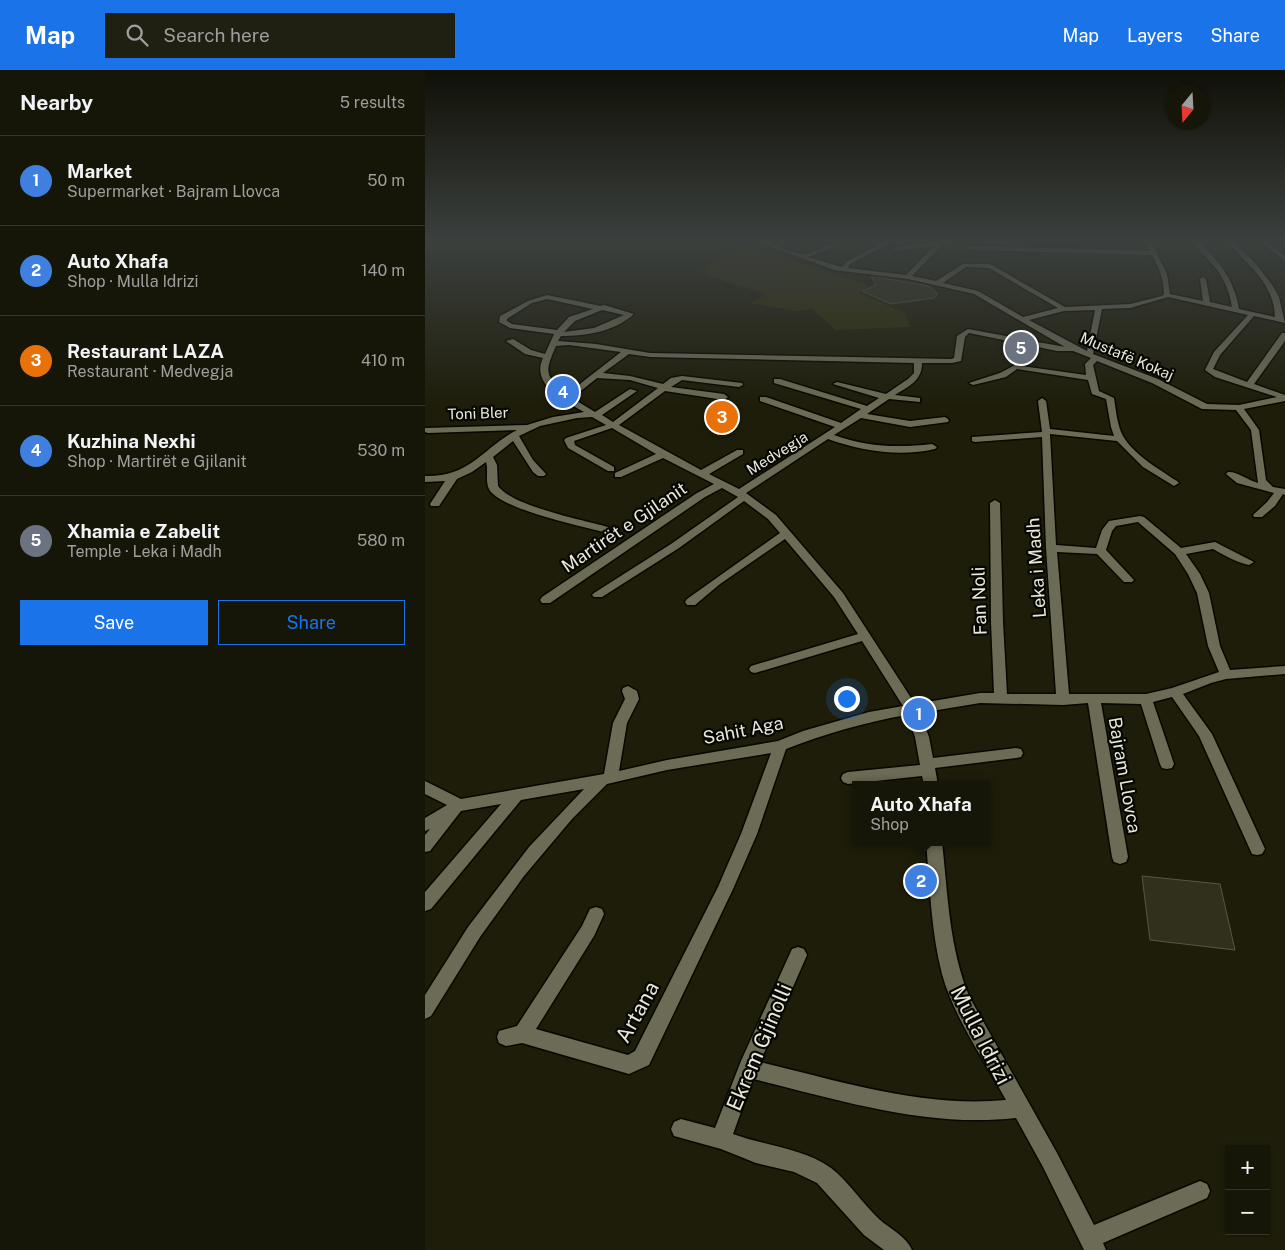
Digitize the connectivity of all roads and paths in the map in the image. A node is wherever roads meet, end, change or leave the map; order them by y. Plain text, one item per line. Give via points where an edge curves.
1 (985, 296) edge
2 (1041, 296) edge
3 (1163, 296) edge
4 (1172, 296) edge
5 (1206, 296) edge
6 (1233, 296) edge
7 (1274, 296) edge
8 (1207, 303) junction
9 (1099, 306) junction
10 (604, 307) junction
11 (1064, 309) junction
12 (1236, 310) junction
13 (1253, 314) junction
14 (1022, 319) junction
15 (1282, 320) edge
16 (1285, 335) edge
17 (557, 337) junction
18 (510, 342) dead end
19 (1074, 349) junction
20 (626, 352) junction
21 (547, 357) junction
22 (1091, 357) junction
23 (918, 361) junction
24 (595, 375) junction
25 (1091, 378) junction
26 (777, 381) dead end
27 (973, 383) dead end
28 (837, 384) dead end
29 (739, 385) dead end
30 (1249, 385) junction
31 (665, 388) junction
32 (633, 391) dead end
33 (724, 397) dead end
34 (885, 397) junction
35 (1285, 397) edge
36 (567, 399) junction
37 (763, 400) dead end
38 (917, 400) dead end
39 (1042, 401) dead end
40 (869, 408) junction
41 (1239, 408) junction
42 (594, 414) junction
43 (860, 415) junction
44 (945, 420) dead end
45 (613, 425) junction
46 (843, 426) junction
47 (529, 427) junction
48 (428, 430) dead end
49 (1046, 432) junction
50 (514, 436) junction
51 (829, 436) junction
52 (975, 439) dead end
53 (1120, 439) junction
54 (932, 447) dead end
55 (740, 452) dead end
56 (663, 454) junction
57 (488, 457) junction
58 (541, 474) dead end
59 (701, 474) junction
60 (1231, 474) dead end
61 (453, 477) junction
62 (427, 480) edge
63 (1174, 483) dead end
64 (721, 484) junction
65 (1269, 488) junction
66 (1282, 491) edge
67 (742, 495) junction
68 (995, 502) dead end
69 (435, 504) dead end
70 (1130, 510) dead end
71 (1258, 515) dead end
72 (1140, 519) junction
73 (604, 529) dead end
74 (785, 533) junction
75 (1051, 548) junction
76 (1100, 551) junction
77 (1179, 552) junction
78 (1249, 562) dead end
79 (1127, 580) dead end
80 (598, 595) dead end
81 (546, 600) dead end
82 (691, 602) dead end
83 (865, 636) junction
84 (755, 669) dead end
85 (1285, 670) edge
86 (1226, 675) junction
87 (627, 691) dead end
88 (1175, 692) junction
89 (1001, 698) junction
90 (1146, 699) junction
91 (1063, 700) junction
92 (1094, 700) junction
93 (912, 710) junction
94 (780, 746) junction
95 (1016, 752) dead end
96 (1167, 764) dead end
97 (929, 773) edge
98 (607, 778) junction
99 (848, 778) dead end
100 (425, 787) edge
101 (515, 796) junction
102 (460, 804) junction
103 (425, 825) edge
104 (425, 846) edge
105 (934, 846) edge
106 (1257, 849) dead end
107 (1120, 857) dead end
108 (425, 904) edge
109 (596, 914) dead end
110 (798, 955) dead end
111 (425, 1010) edge
112 (748, 1068) junction
113 (1019, 1108) junction
114 (681, 1129) dead end
115 (721, 1139) junction
116 (1200, 1190) dead end
117 (1092, 1244) edge
118 (901, 1250) edge

1 - 14 street, Mustafë Kokaj
2 - 11 street
3 - 9 street via 1130,306
4 - 8 street
5 - 8 street
6 - 12 street
7 - 15 street
8 - 12 street
9 - 11 street
9 - 22 street
10 - 17 street via 573,319
10 - 17 street via 630,314 595,332
10 - 17 street via 547,297 530,302 503,318 503,322 510,326
11 - 14 street
12 - 13 street
13 - 15 street
13 - 30 street, Mustafë Kokaj via 1217,354 1209,370
14 - 19 street, Mustafë Kokaj
16 - 30 street
17 - 20 street
17 - 21 street, Martirët e Gjilanit
18 - 21 street via 528,352
19 - 22 street, Mustafë Kokaj
19 - 23 street via 1057,349 968,330 961,336 956,361
20 - 23 street via 729,358
20 - 24 street
21 - 36 street, Martirët e Gjilanit via 544,372 547,382
22 - 25 street
22 - 41 street, Mustafë Kokaj via 1155,381 1205,407
23 - 34 street, Medvegja via 918,373
24 - 31 street via 630,378
24 - 36 street
25 - 27 street via 1015,367 1003,375
25 - 53 street via 1095,392 1110,398
26 - 40 street
28 - 34 street
29 - 31 street via 682,378
30 - 35 street, Mustafë Kokaj
31 - 33 street
31 - 45 street
32 - 42 street
34 - 38 street
34 - 40 street, Medvegja
35 - 41 street, Mustafë Kokaj
36 - 42 street, Martirët e Gjilanit
37 - 46 street, Medvegja
39 - 49 street, Leka i Madh
40 - 43 street, Medvegja
41 - 65 street via 1255,430 1261,481
42 - 45 street, Martirët e Gjilanit
42 - 47 street, Toni Bler via 566,417
43 - 44 street via 910,424
43 - 46 street, Medvegja
45 - 56 street, Martirët e Gjilanit
45 - 56 street via 571,438 569,443 615,472
46 - 51 street, Medvegja
47 - 48 street, Toni Bler
47 - 50 street, Toni Bler
49 - 52 street
49 - 53 street
49 - 75 street, Leka i Madh
50 - 57 street, Toni Bler
50 - 58 street via 532,468
51 - 54 street, Medvegja via 880,449
51 - 67 street, Medvegja
53 - 63 street via 1146,464
55 - 59 street
56 - 59 street, Martirët e Gjilanit
57 - 61 street, Toni Bler
57 - 73 street via 493,469 491,481 500,494
59 - 64 street, Martirët e Gjilanit
60 - 65 street
61 - 62 street, Toni Bler
61 - 69 street
64 - 67 street, Martirët e Gjilanit
64 - 81 street, Martirët e Gjilanit
65 - 66 street
66 - 71 street
67 - 74 street, Martirët e Gjilanit via 772,517
67 - 80 street, Medvegja via 675,546
68 - 89 street, Fan Noli
70 - 72 street
72 - 76 street via 1113,522
72 - 77 street
74 - 82 street
74 - 83 street, Martirët e Gjilanit via 839,595
75 - 76 street
75 - 91 street, Leka i Madh
76 - 79 street
77 - 78 street via 1215,545
77 - 86 street via 1203,592 1214,646
83 - 84 street
83 - 93 street, Martirët e Gjilanit
85 - 86 street, Bajram Llovca
86 - 88 street, Bajram Llovca
87 - 98 street via 632,694 632,699 620,722
88 - 90 street, Bajram Llovca
88 - 106 street via 1205,734
89 - 91 street, Bajram Llovca
89 - 93 street, Bajram Llovca via 979,698
90 - 92 street, Bajram Llovca
90 - 96 street, Bajram Llovca
91 - 92 street, Bajram Llovca
92 - 107 street, Bajram Llovca
93 - 94 street, Sahit Aga via 869,717
93 - 97 street via 922,737
94 - 98 street, Sahit Aga
94 - 109 street, Artana via 749,834 725,889 642,1058 629,1065 514,1036 588,931
95 - 97 street
97 - 99 street
98 - 101 street, Sahit Aga
98 - 111 street via 590,791 524,864 474,933
100 - 102 street
101 - 102 street, Sahit Aga
101 - 108 street
102 - 103 street, Sahit Aga
102 - 104 street
105 - 113 street, Mulla Idrizi via 951,975 963,1004
110 - 112 street, Ekrem Gjinolli
112 - 113 street, Mulla Idrizi via 860,1095 933,1108 1000,1112
112 - 115 street, Ekrem Gjinolli
113 - 117 street, Mulla Idrizi via 1050,1160
114 - 115 street
115 - 118 street via 755,1153 797,1162 823,1176 872,1227
116 - 117 street, Mulla Idrizi

